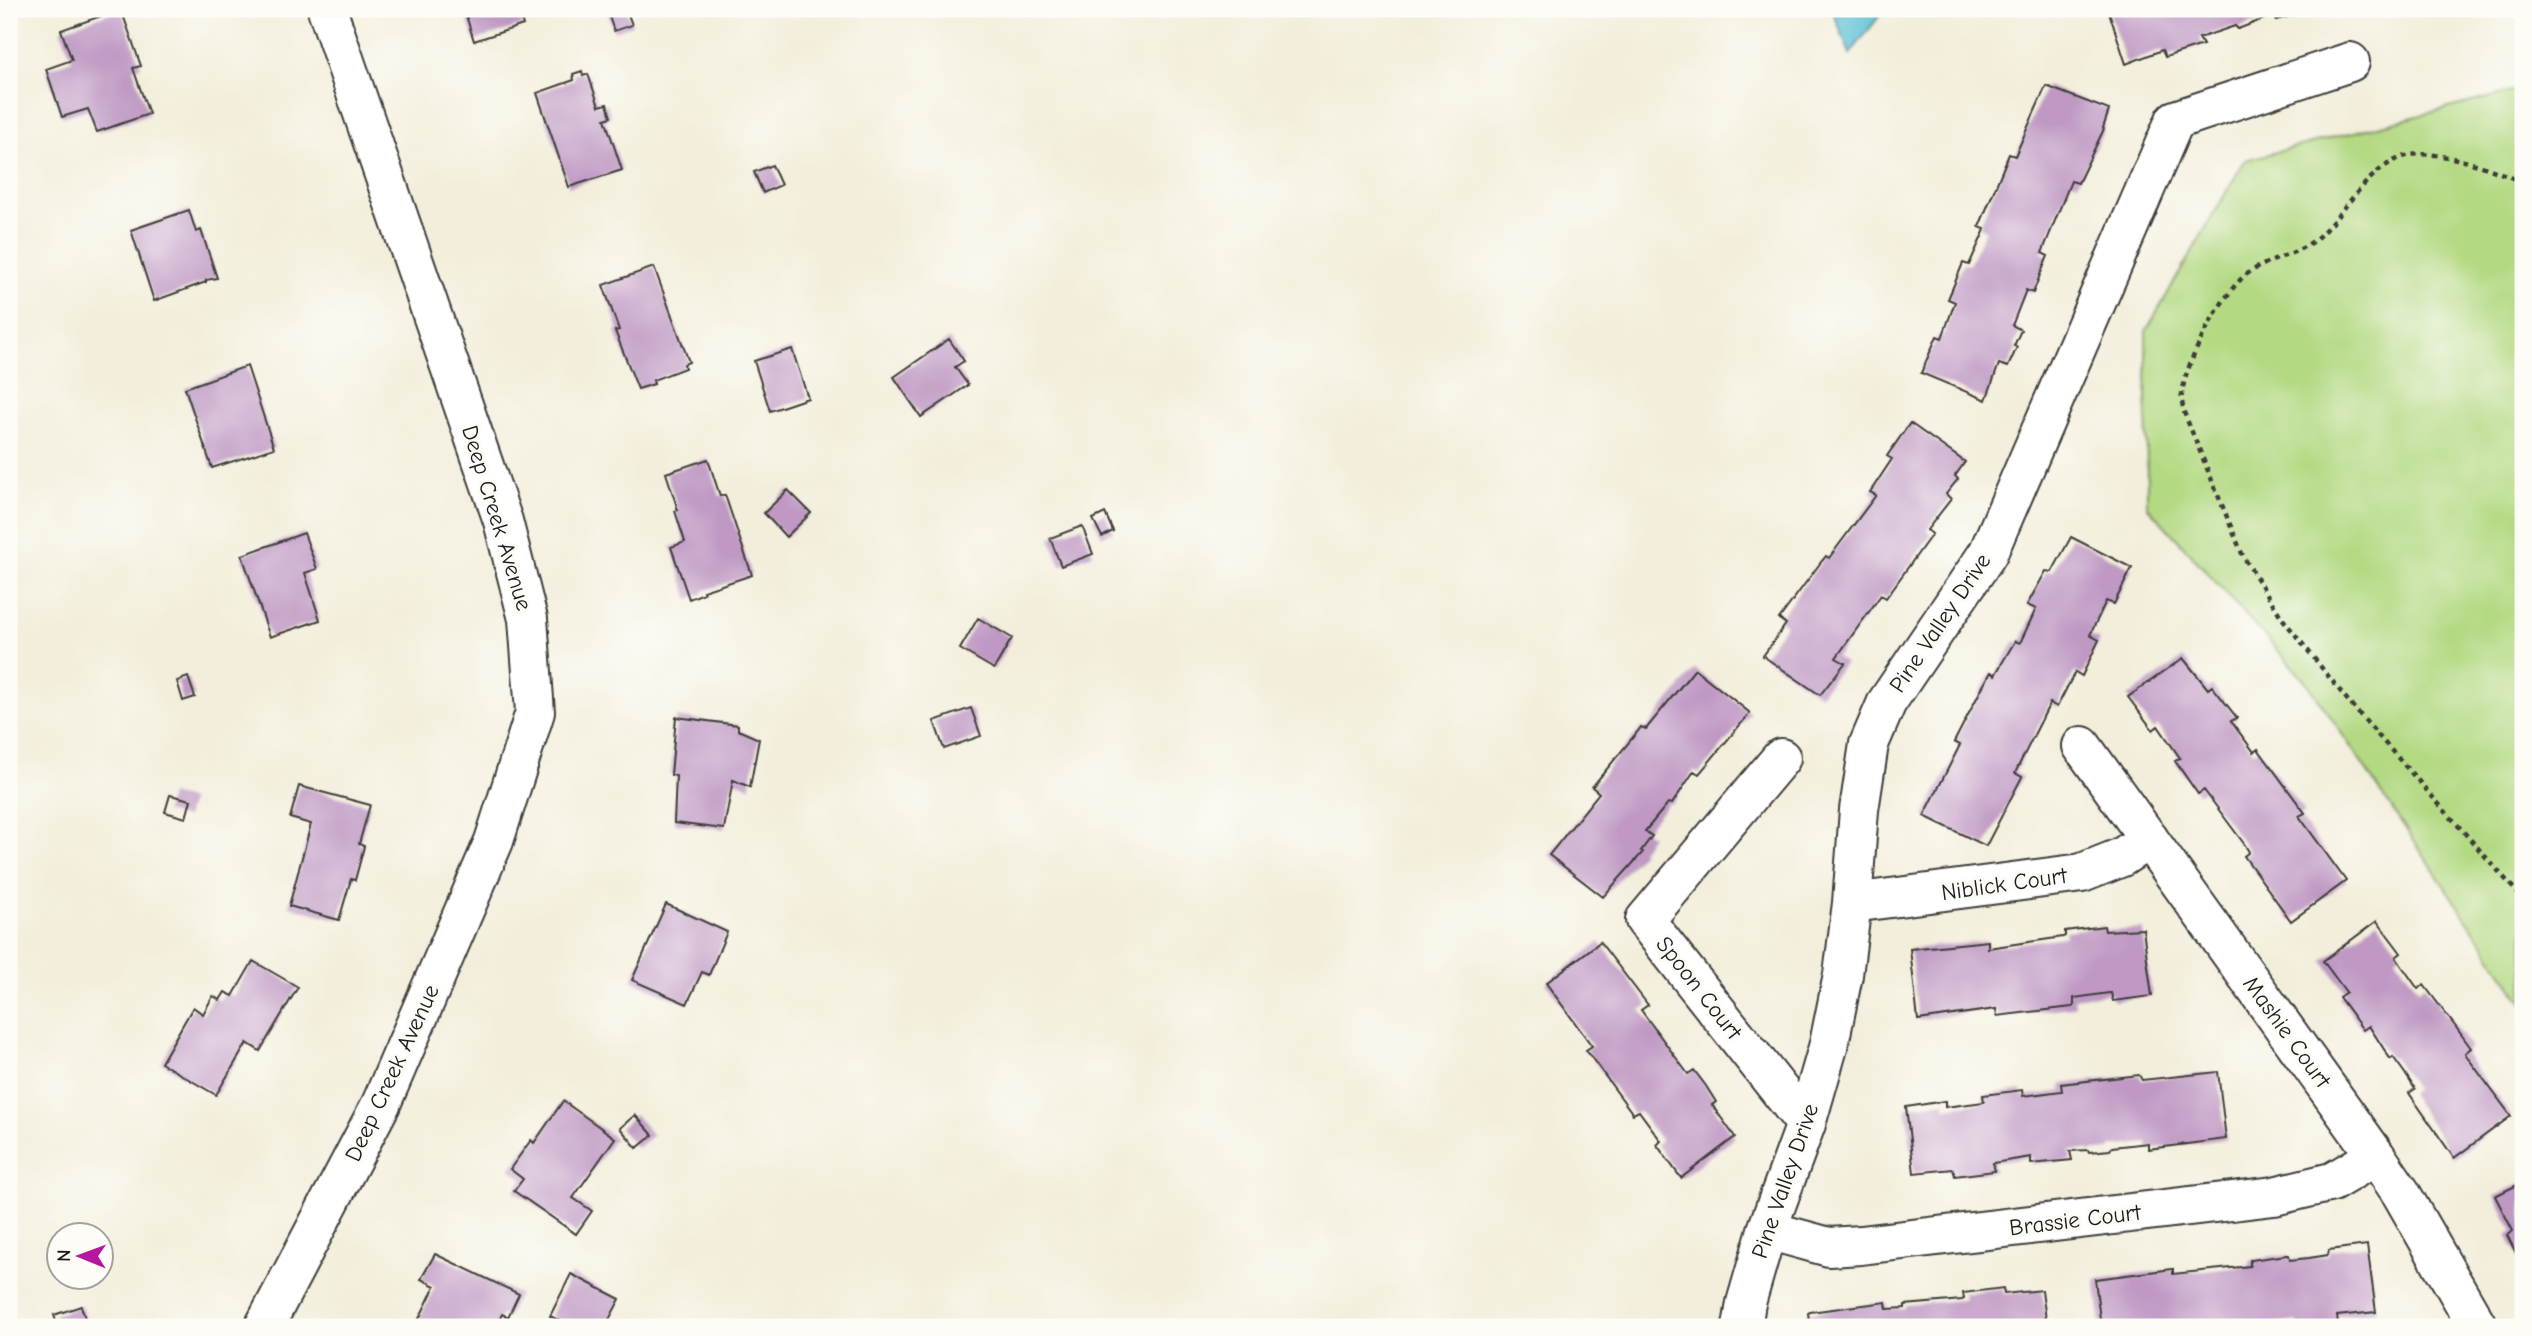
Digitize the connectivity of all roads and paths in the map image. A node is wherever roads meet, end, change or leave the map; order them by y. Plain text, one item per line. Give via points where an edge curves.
1 (327, 9) edge
2 (2350, 62) dead end
3 (2523, 183) edge
4 (2082, 746) dead end
5 (1782, 758) dead end
6 (2148, 839) junction
7 (2523, 899) edge
8 (1852, 903) junction
9 (1805, 1124) junction
10 (2376, 1156) junction
11 (1767, 1230) junction
12 (264, 1327) edge
13 (1742, 1327) edge
14 (2478, 1327) edge

1 - 12 street, Deep Creek Avenue via 503,521 528,619 535,712 494,841 381,1104
2 - 8 street, Pine Valley Drive via 2175,120 1988,553 1887,702 1869,744
3 - 7 path via 2442,156 2408,156 2384,165 2319,237 2236,283 2193,355 2182,393 2183,410 2243,556 2282,618 2353,707
4 - 6 street, Mashie Court
5 - 9 street, Spoon Court via 1645,920
6 - 8 street, Niblick Court via 2122,857 2082,873
6 - 10 street, Mashie Court
8 - 9 street, Pine Valley Drive via 1829,1044
9 - 11 street, Pine Valley Drive
10 - 11 street, Brassie Court via 2332,1182 2274,1196 1861,1245 1829,1247
10 - 14 street, Mashie Court
11 - 13 street, Pine Valley Drive

